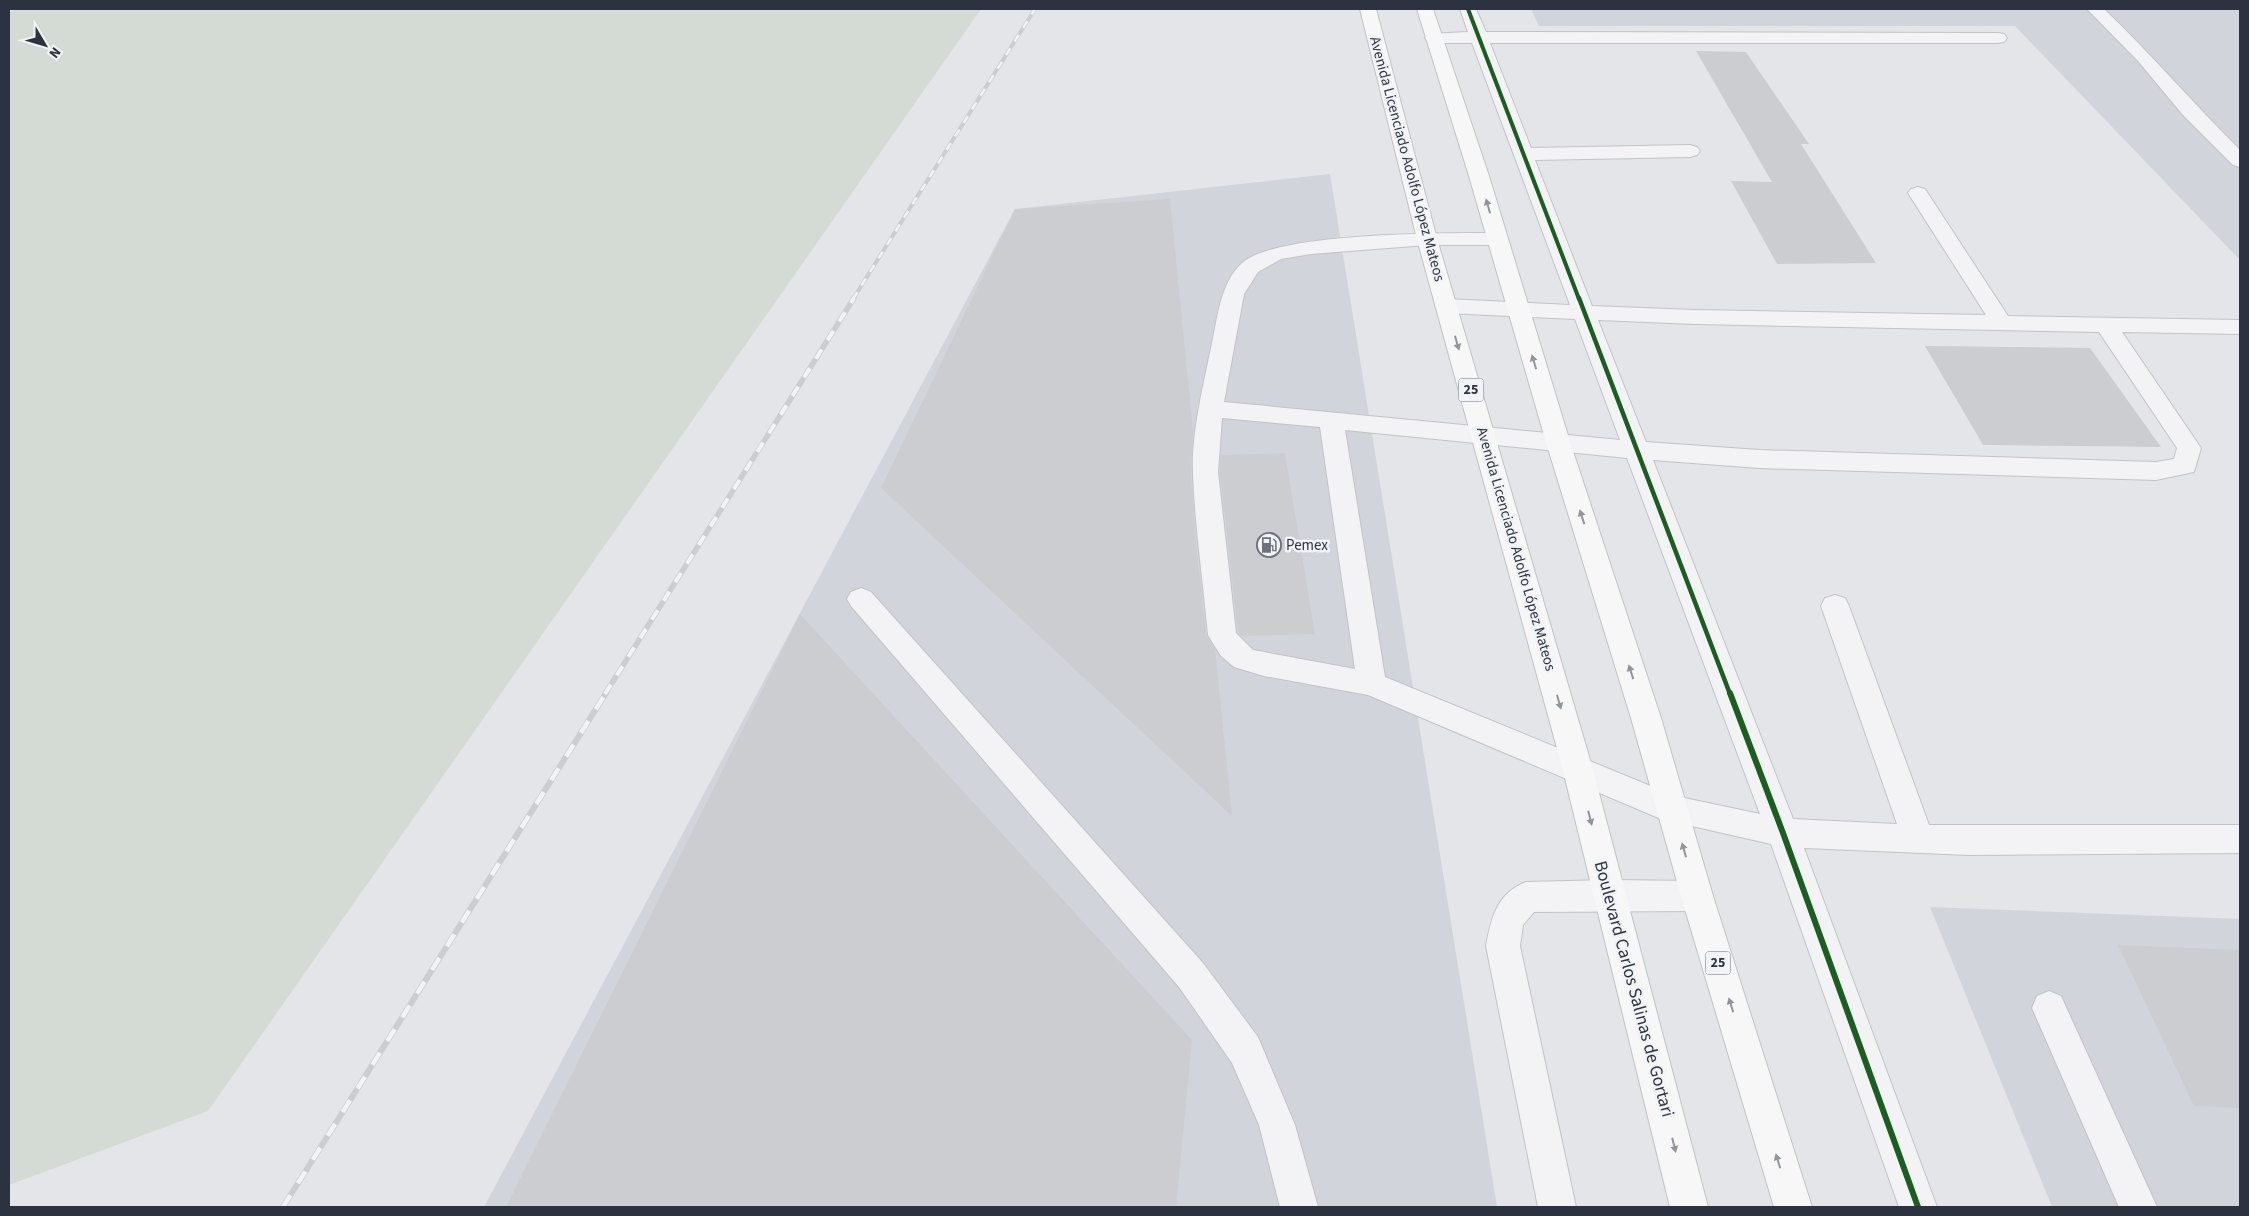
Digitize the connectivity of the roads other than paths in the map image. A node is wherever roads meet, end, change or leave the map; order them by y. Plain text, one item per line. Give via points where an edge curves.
1 (1368, 9) edge
2 (1425, 9) edge
3 (1468, 9) edge
4 (2095, 9) edge
5 (1480, 37) junction
6 (1434, 38) junction
7 (1998, 38) dead end
8 (1690, 151) dead end
9 (1524, 154) junction
10 (2240, 162) edge
11 (1918, 193) dead end
12 (1427, 239) junction
13 (1498, 239) junction
14 (1446, 306) junction
15 (1518, 308) junction
16 (1585, 312) junction
17 (2002, 323) junction
18 (2106, 325) junction
19 (2240, 328) edge
20 (1211, 409) junction
21 (1331, 420) junction
22 (1483, 434) junction
23 (1558, 442) junction
24 (1637, 450) junction
25 (861, 599) dead end
26 (1834, 606) dead end
27 (1372, 684) junction
28 (1578, 770) junction
29 (1672, 810) junction
30 (1783, 833) junction
31 (1918, 839) junction
32 (2240, 839) edge
33 (1609, 895) junction
34 (1697, 896) junction
35 (2049, 1008) dead end
36 (1299, 1207) edge
37 (1557, 1207) edge
38 (1690, 1207) edge
39 (1793, 1207) edge
40 (1918, 1207) edge
41 (2138, 1207) edge

1 - 12 main road, Avenida Licenciado Adolfo López Mateos / 25
2 - 6 main road, 25
3 - 5 street
4 - 10 street via 2144,57
5 - 6 street
5 - 7 street
5 - 9 street
13 -> 6 main road, 25
8 - 9 street
9 - 16 street
11 - 17 street
12 - 13 street
12 - 14 main road, Avenida Licenciado Adolfo López Mateos / 25
12 - 20 street via 1311,248 1276,254 1250,268 1233,294
13 - 15 main road, 25
14 - 15 street
14 -> 22 main road, Avenida Licenciado Adolfo López Mateos / 25
15 - 16 street
23 -> 15 main road, 25
16 - 17 street
16 - 24 street
17 - 18 street
18 - 19 street
18 - 24 street via 2190,448 2185,466 2156,470 1788,460
20 - 21 street
20 - 27 street via 1205,472 1222,635 1244,659
21 - 22 street
21 - 27 street
22 - 23 street
22 -> 28 main road, Avenida Licenciado Adolfo López Mateos / 25
23 - 24 street
29 -> 23 main road, 25
24 - 30 street
25 - 36 street via 1191,975 1218,1012 1245,1050 1277,1125
26 - 31 street
27 - 28 street
28 - 29 street
28 -> 33 main road, Boulevard Carlos Salinas de Gortari / 25
29 - 30 street
34 -> 29 main road, 25
30 - 31 street
30 - 40 street
31 - 32 street
33 - 34 street
33 - 37 street via 1526,897 1507,919 1503,946
33 -> 38 main road, Boulevard Carlos Salinas de Gortari / 25
39 -> 34 main road, 25
35 - 41 street

